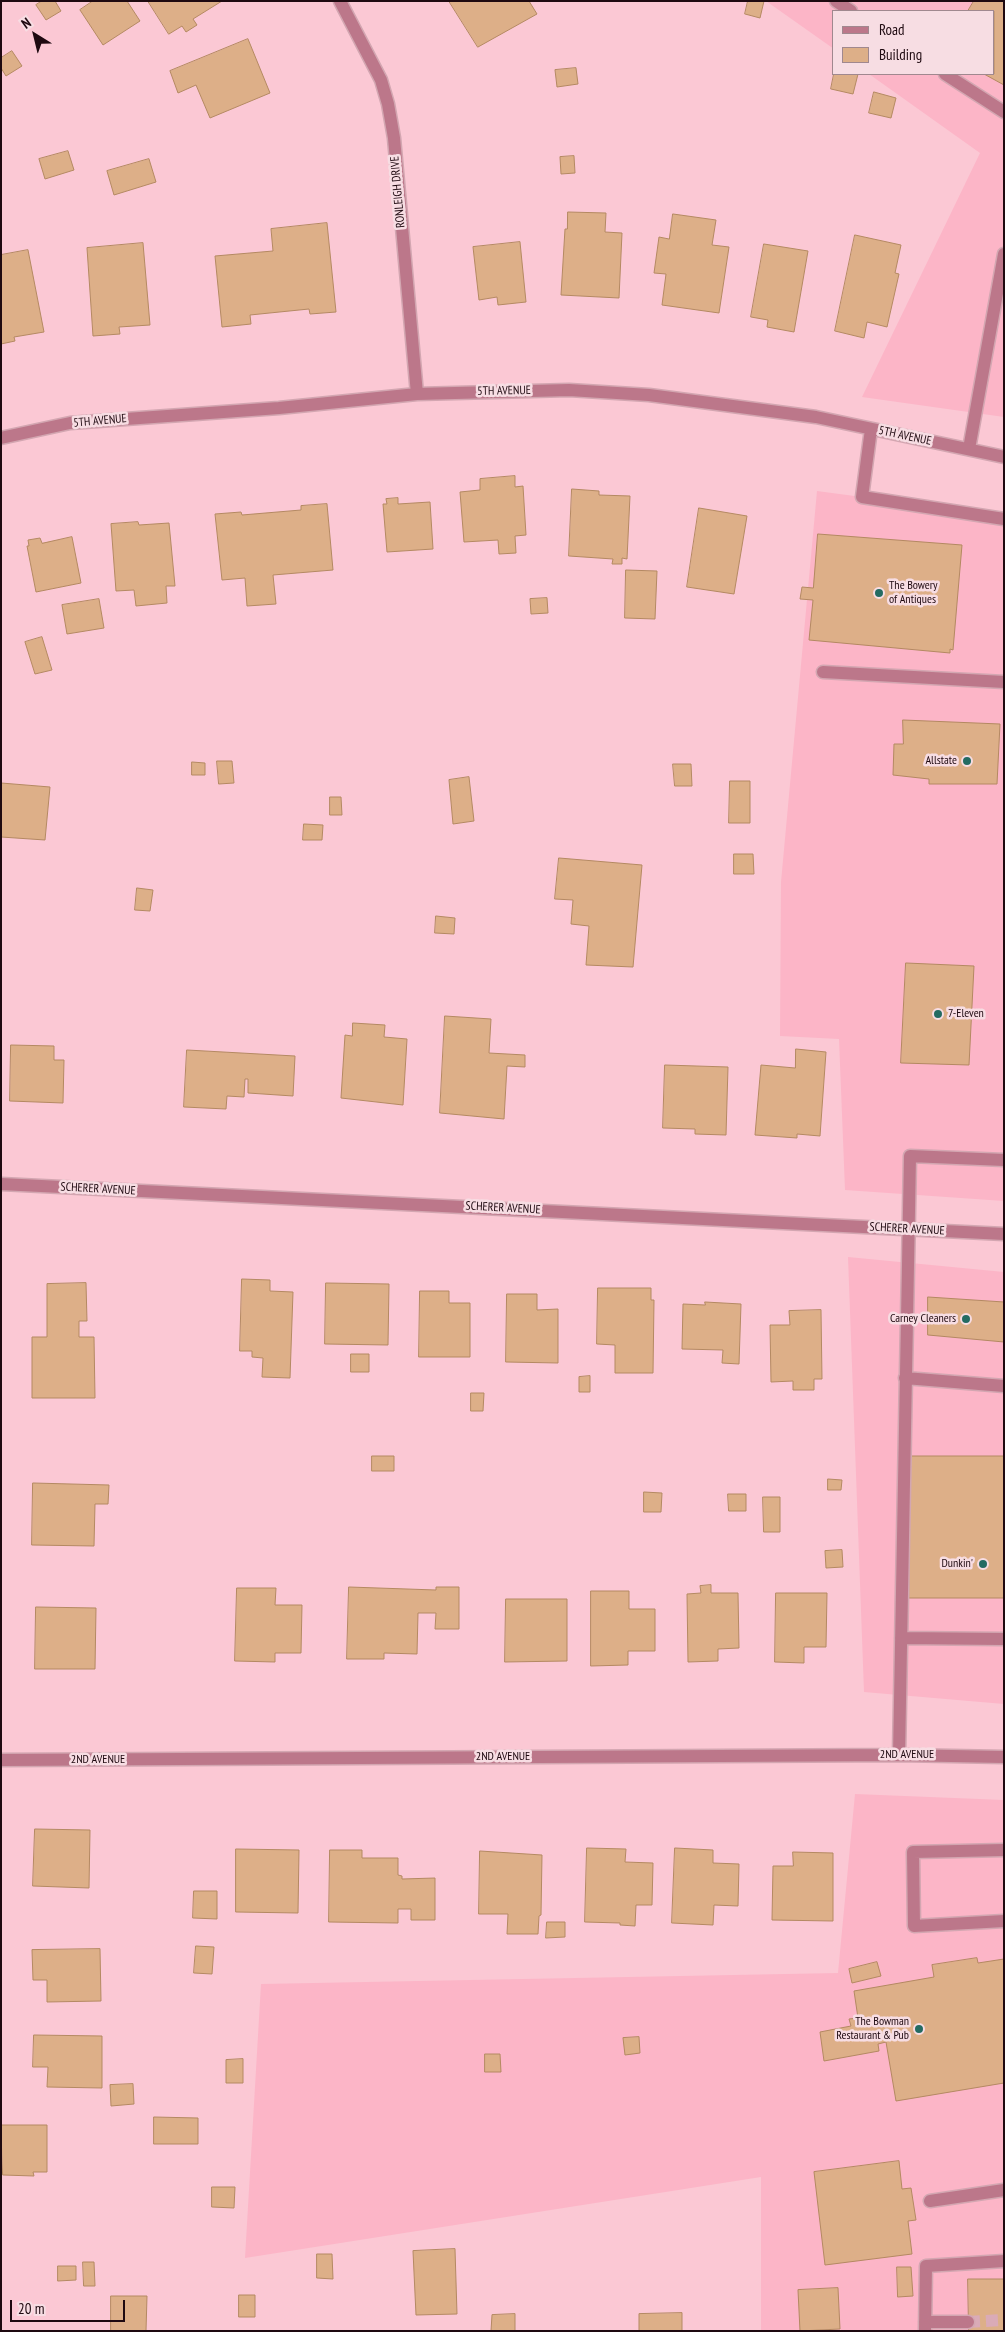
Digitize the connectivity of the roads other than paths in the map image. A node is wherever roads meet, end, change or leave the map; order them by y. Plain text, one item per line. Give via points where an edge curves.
1 (340, 1) edge
2 (836, 1) edge
3 (850, 10) edge
4 (947, 75) edge
5 (1004, 112) edge
6 (1004, 254) edge
7 (417, 394) junction
8 (871, 429) junction
9 (1, 438) edge
10 (969, 449) junction
11 (1004, 456) edge
12 (1004, 519) edge
13 (823, 672) dead end
14 (1004, 682) edge
15 (1004, 1160) edge
16 (1, 1184) edge
17 (908, 1229) junction
18 (1004, 1234) edge
19 (905, 1378) junction
20 (1004, 1386) edge
21 (900, 1638) junction
22 (1004, 1639) edge
23 (899, 1755) junction
24 (1004, 1757) edge
25 (1, 1760) edge
26 (1004, 1850) edge
27 (1004, 1921) edge
28 (1004, 2190) edge
29 (930, 2201) dead end
30 (1004, 2261) edge
31 (968, 2322) tunnel mouth
32 (925, 2326) edge

1 - 7 street, RONLEIGH DRIVE via 381,80 388,104 394,138
2 - 3 street
4 - 5 street
6 - 10 street
7 - 8 street, 5TH AVENUE via 569,390 649,395 816,417
7 - 9 street, 5TH AVENUE via 70,423
8 - 10 street, 5TH AVENUE
8 - 12 street via 862,497
10 - 11 street, 5TH AVENUE
13 - 14 street
15 - 17 street via 910,1156
16 - 17 street, SCHERER AVENUE
17 - 18 street, SCHERER AVENUE
17 - 19 street
19 - 20 street
19 - 21 street
21 - 22 street
21 - 23 street
23 - 24 street, 2ND AVENUE
23 - 25 street, 2ND AVENUE
26 - 27 street via 913,1852 914,1926
28 - 29 street
30 - 32 street via 926,2266
31 - 32 street

